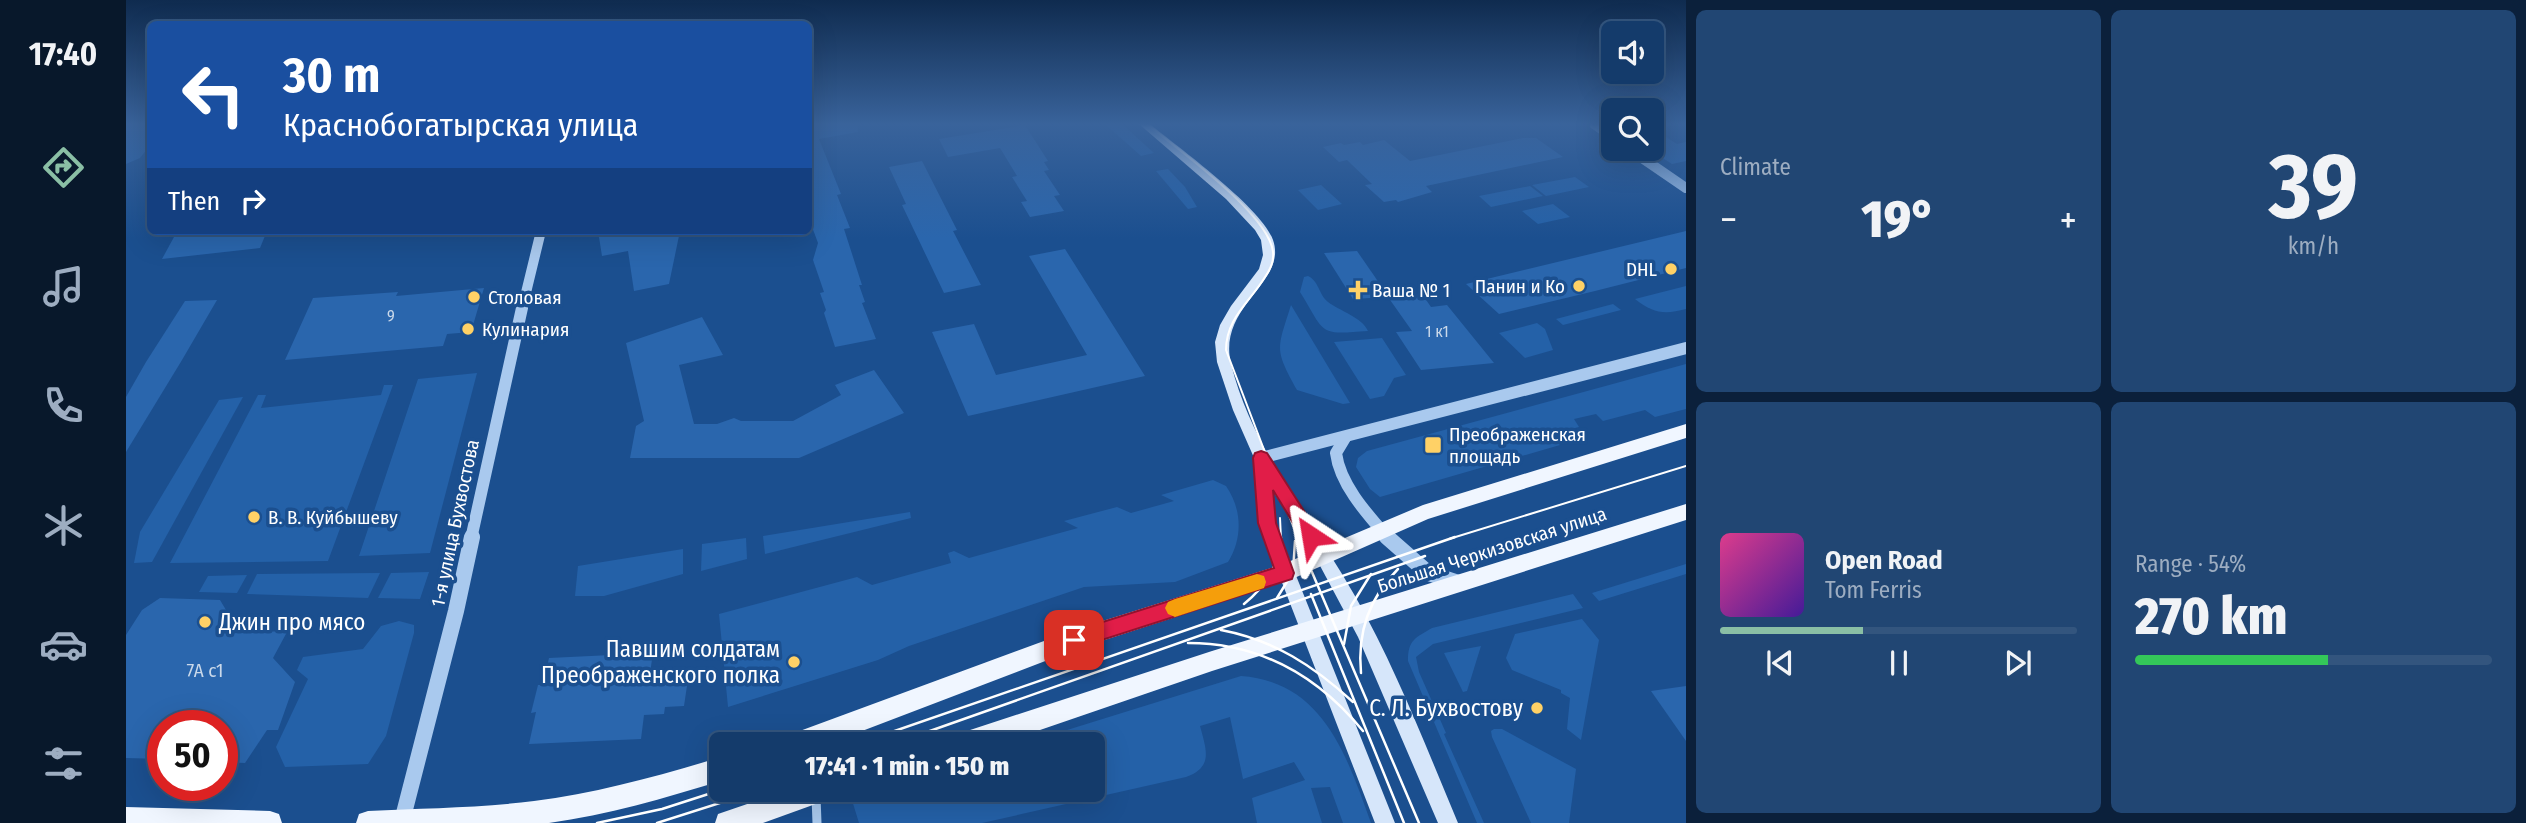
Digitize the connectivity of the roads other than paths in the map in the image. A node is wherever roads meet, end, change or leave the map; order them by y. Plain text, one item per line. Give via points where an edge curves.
1 (1188, 162) edge
2 (1649, 162) edge
3 (1686, 188) edge
4 (540, 235) edge
5 (1686, 348) edge
6 (1686, 431) edge
7 (1346, 438) junction
8 (1261, 458) junction
9 (1686, 512) edge
10 (1382, 530) junction
11 (1323, 555) junction
12 (1285, 573) junction
13 (1462, 583) junction
14 (1357, 617) junction
15 (1311, 631) junction
16 (829, 732) edge
17 (1001, 732) edge
18 (709, 772) edge
19 (789, 802) edge
20 (820, 802) edge
21 (126, 819) edge
22 (402, 821) edge
23 (270, 823) edge
24 (368, 823) edge
25 (727, 823) edge
26 (817, 823) edge
27 (1385, 823) edge
28 (1448, 823) edge

1 - 8 main road via 1243,210 1268,242 1263,273 1226,321 1221,340 1227,372
2 - 3 street
4 - 22 street, 1-я улица Бухвостова via 453,624
5 - 7 street
6 - 10 main road
7 - 8 street
7 - 10 street via 1337,450 1339,467 1349,489
8 - 11 main road
8 - 12 main road via 1267,523
9 - 13 main road, Большая Черкизовская улица
10 - 11 main road
10 - 13 street via 1428,573
11 - 12 main road
11 - 14 main road
12 - 15 main road
12 - 16 main road via 1074,640
13 - 14 main road, Большая Черкизовская улица
14 - 15 main road, Большая Черкизовская улица
14 - 28 main road
15 - 17 main road
15 - 27 main road
18 - 22 main road via 553,810
19 - 25 main road
20 - 26 street
21 - 23 main road
22 - 24 main road

